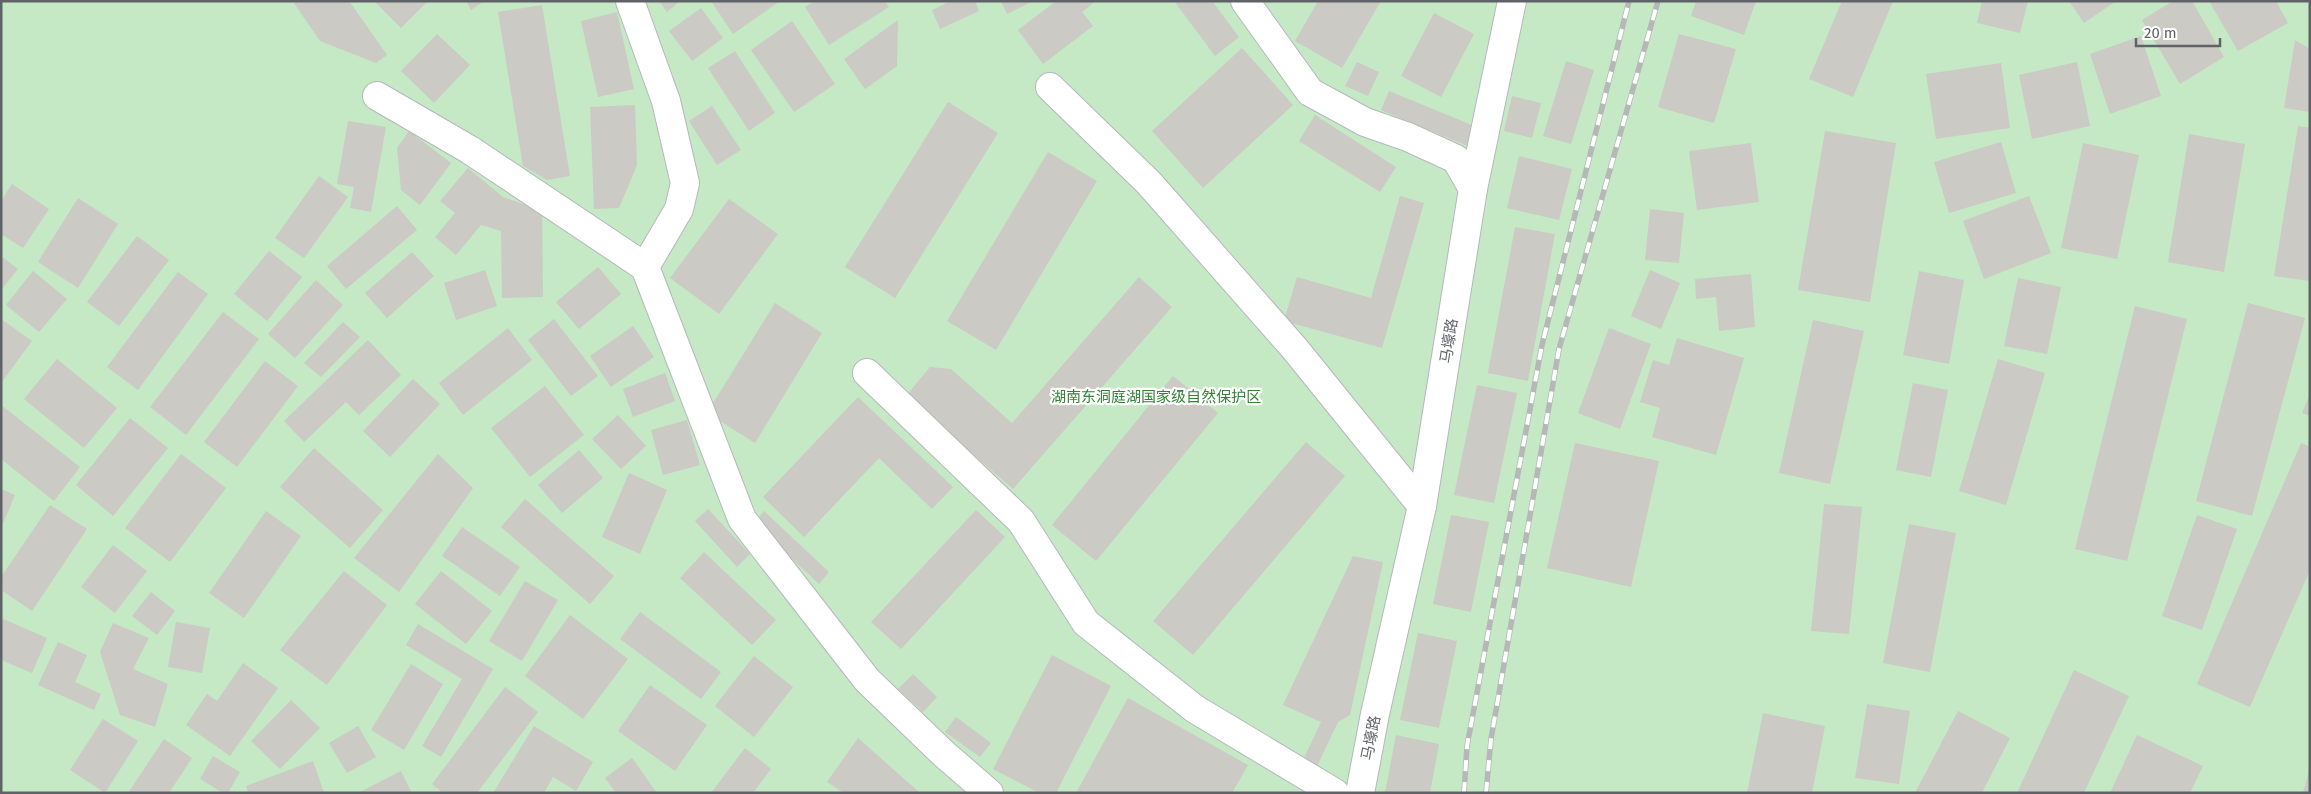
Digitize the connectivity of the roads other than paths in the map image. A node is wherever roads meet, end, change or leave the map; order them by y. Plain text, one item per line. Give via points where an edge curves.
1 (630, 1) edge
2 (1245, 1) edge
3 (1512, 1) edge
4 (1050, 87) dead end
5 (377, 96) dead end
6 (1473, 189) junction
7 (645, 267) junction
8 (867, 373) dead end
9 (1422, 506) junction
10 (989, 793) edge
11 (1334, 793) edge
12 (1360, 793) edge

1 - 7 street via 666,101 685,183 679,209
2 - 6 street via 1310,92 1365,122 1456,159
3 - 6 street, 马壕路
4 - 9 street via 1149,183 1296,349
5 - 7 street via 470,150
6 - 9 street, 马壕路
7 - 10 street via 742,519 867,680
8 - 11 street via 1021,520 1086,623 1195,709
9 - 12 street, 马壕路

